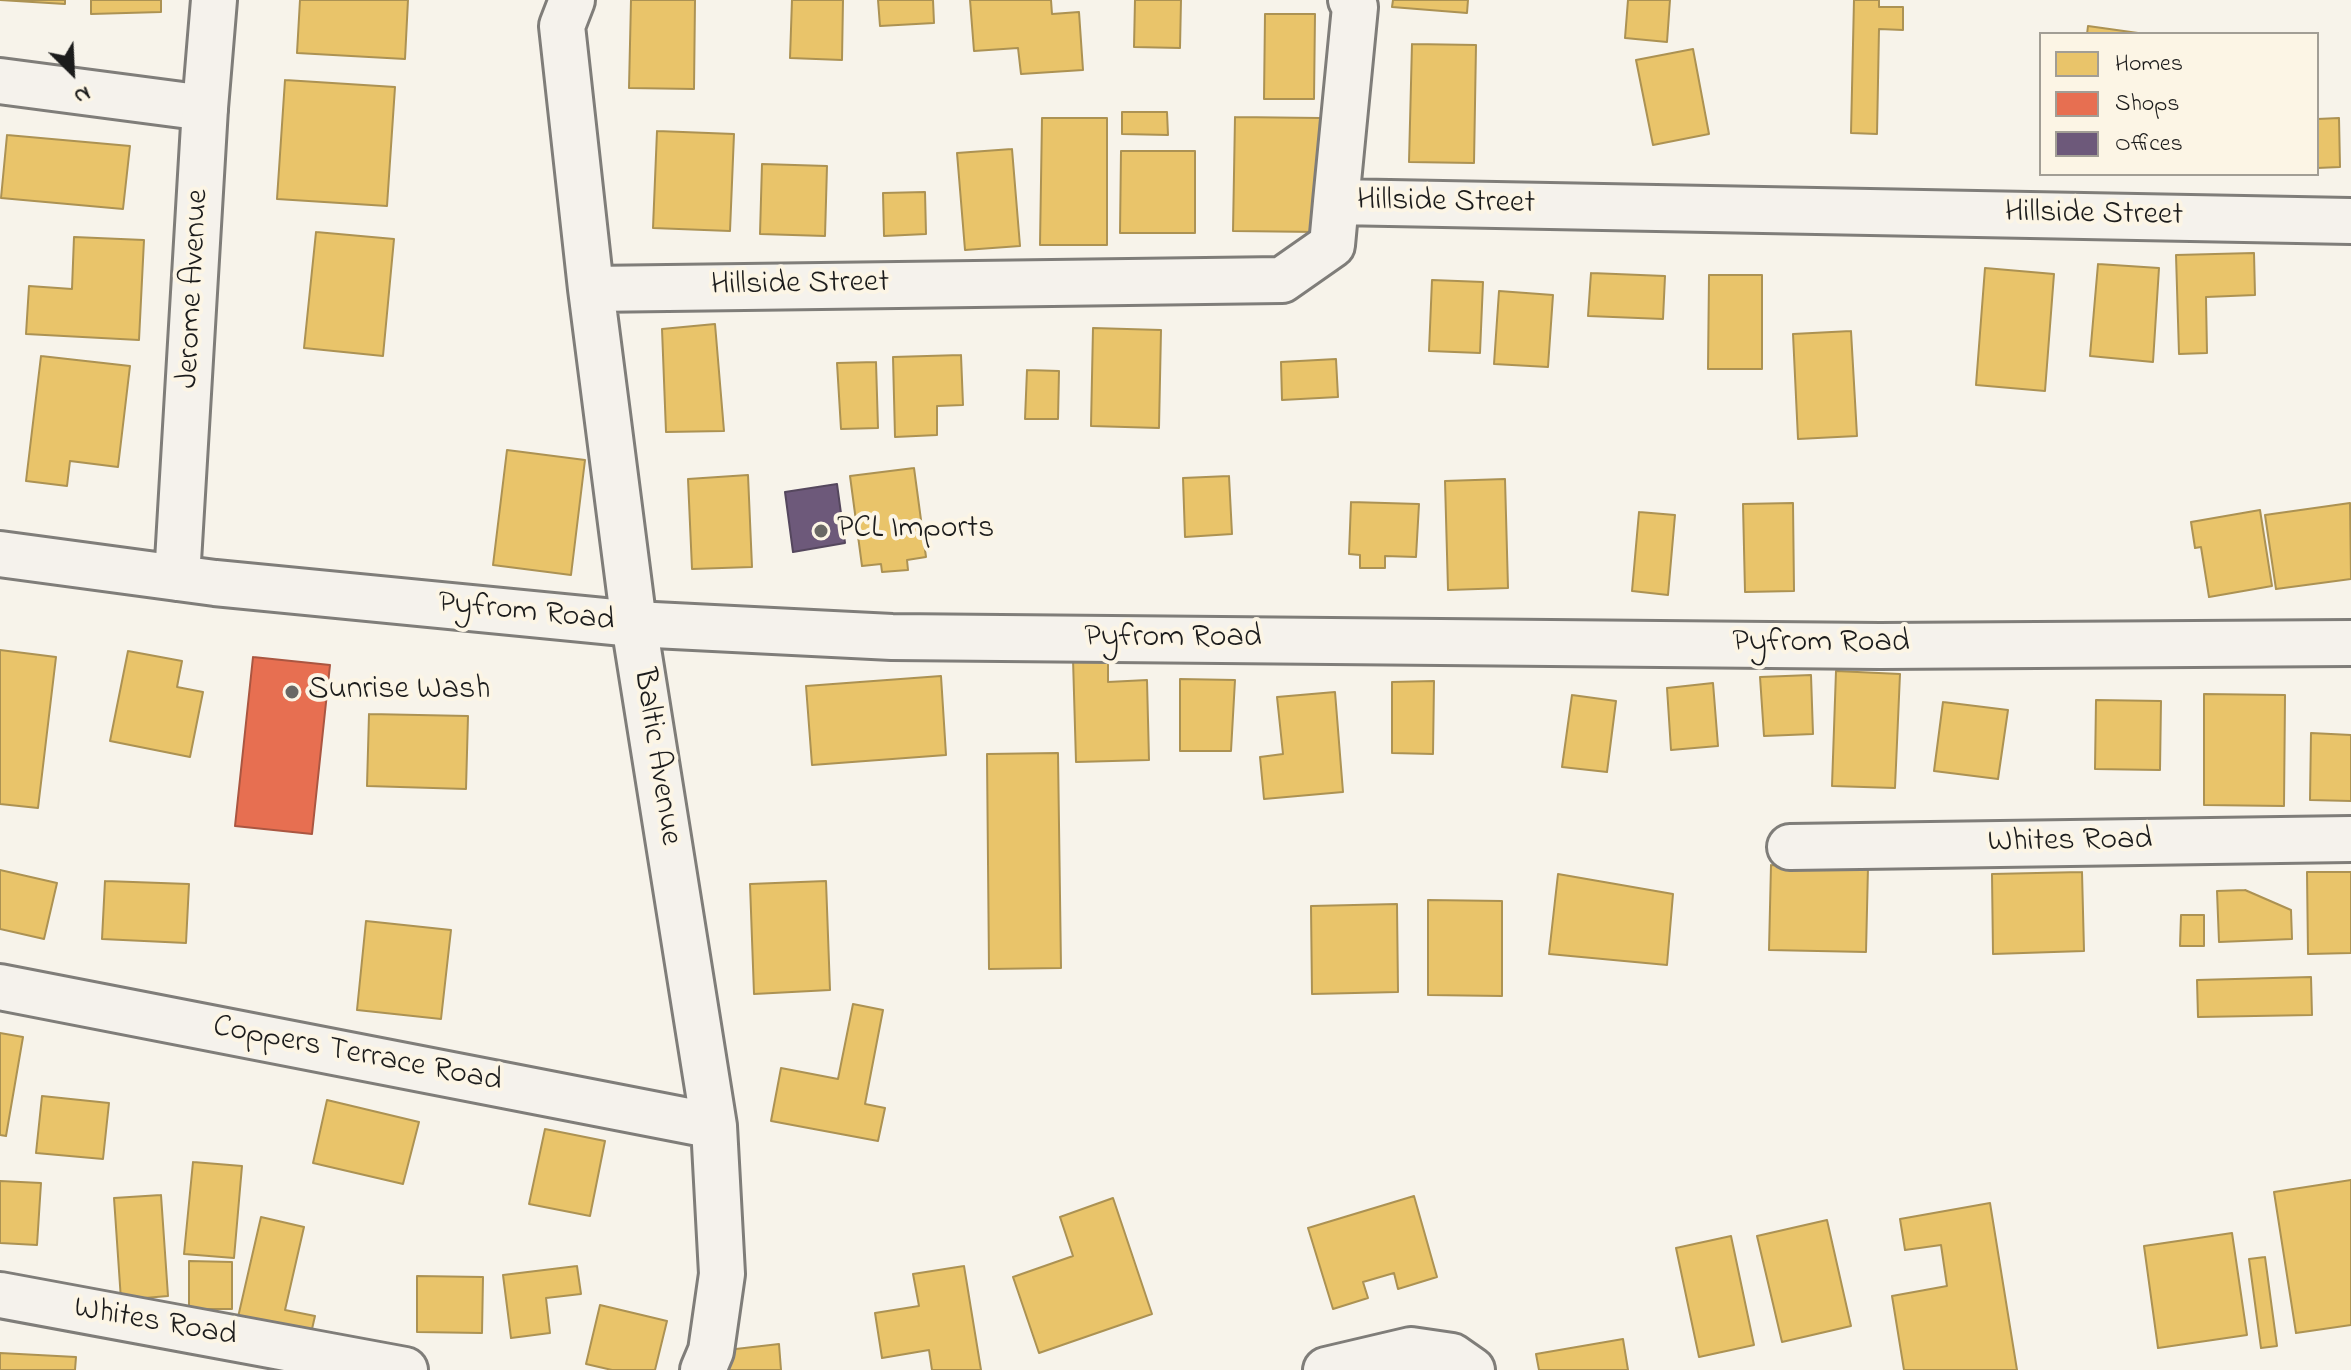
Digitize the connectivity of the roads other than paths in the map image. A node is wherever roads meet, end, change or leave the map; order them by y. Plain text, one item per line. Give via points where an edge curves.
1 (214, 0) edge
2 (572, 0) edge
3 (1351, 0) edge
4 (0, 81) edge
5 (205, 108) junction
6 (1336, 202) junction
7 (2351, 221) edge
8 (591, 289) junction
9 (0, 554) edge
10 (177, 578) junction
11 (634, 624) junction
12 (2351, 643) edge
13 (2351, 839) edge
14 (1790, 847) dead end
15 (0, 987) edge
16 (714, 1126) junction
17 (0, 1295) edge
18 (405, 1370) edge
19 (703, 1370) edge
20 (1326, 1370) edge
21 (1472, 1370) edge

1 - 5 street, Jerome Avenue
2 - 8 street, Baltic Avenue via 562,26
3 - 6 street via 1355,7
4 - 5 street
5 - 10 street, Jerome Avenue
6 - 7 street, Hillside Street
6 - 8 street, Hillside Street via 1332,245 1282,280
8 - 11 street, Baltic Avenue
9 - 10 street, Pyfrom Road
10 - 11 street, Pyfrom Road
11 - 12 street, Pyfrom Road via 892,637 1880,646
11 - 16 street, Baltic Avenue
13 - 14 street, Whites Road
15 - 16 street, Coppers Terrace Road
16 - 19 street, Baltic Avenue via 722,1274 711,1351
17 - 18 street, Whites Road
20 - 21 street via 1411,1350 1452,1356

